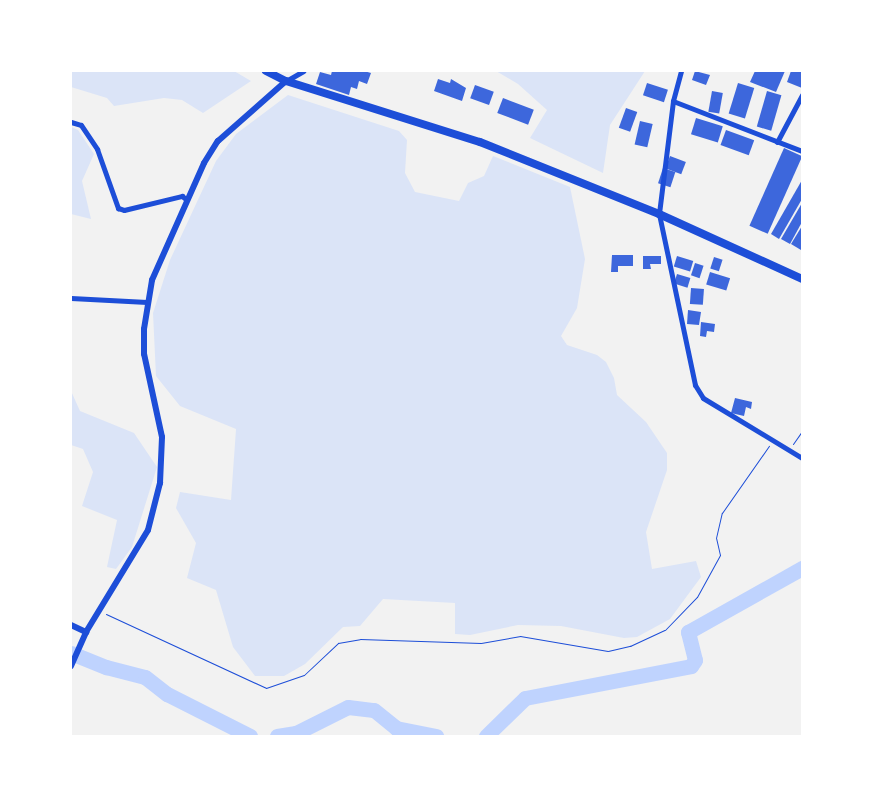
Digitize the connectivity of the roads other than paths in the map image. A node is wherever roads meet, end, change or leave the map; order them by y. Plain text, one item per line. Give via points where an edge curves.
1 (266, 71) edge
2 (303, 71) edge
3 (682, 71) edge
4 (286, 81) junction
5 (802, 95) edge
6 (673, 101) junction
7 (71, 122) edge
8 (777, 142) junction
9 (802, 151) edge
10 (187, 200) junction
11 (660, 214) junction
12 (802, 279) edge
13 (71, 298) edge
14 (147, 302) junction
15 (802, 458) edge
16 (71, 625) edge
17 (86, 632) junction
18 (71, 666) edge

1 - 4 highway
2 - 4 street
3 - 6 street
4 - 10 street via 218,141
4 - 11 highway via 480,142
5 - 8 street
6 - 8 street
6 - 11 street
7 - 10 street via 81,126 97,149 118,208 124,210 182,196
8 - 9 street
10 - 14 street via 160,259
11 - 12 highway
11 - 15 street via 695,385 703,398
13 - 14 street
14 - 17 street via 144,354 162,437 160,483 148,530
16 - 17 street
17 - 18 street

